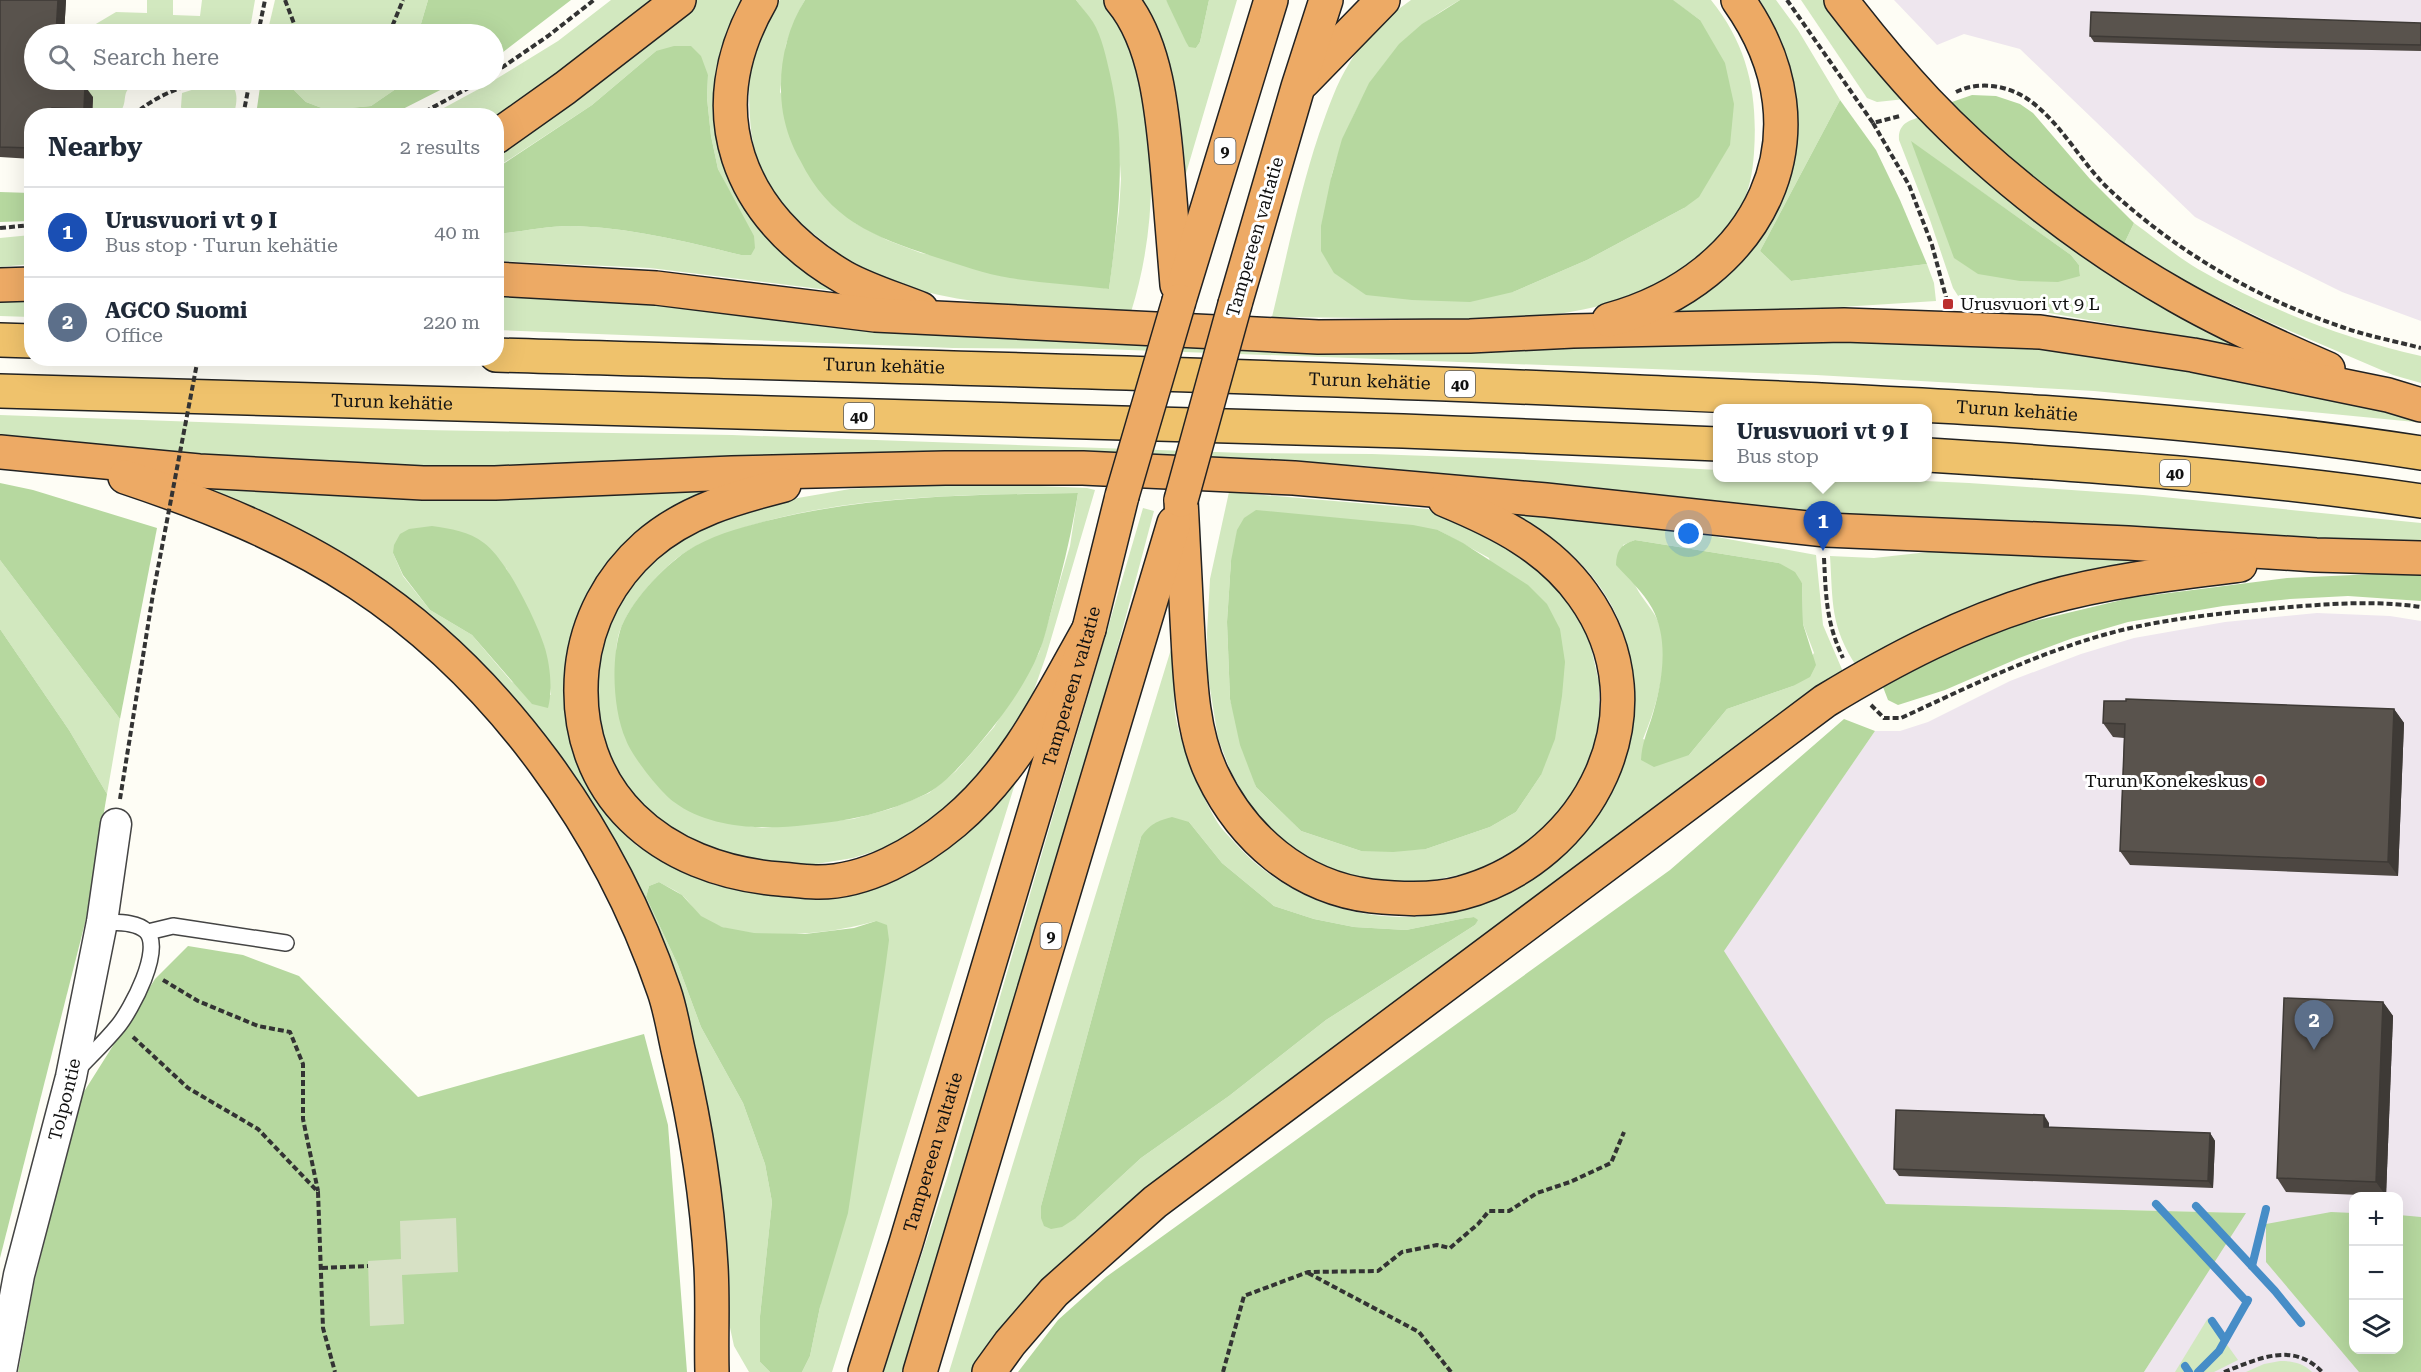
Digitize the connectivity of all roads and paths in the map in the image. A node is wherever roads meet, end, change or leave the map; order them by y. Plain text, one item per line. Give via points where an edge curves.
1 (265, 0) edge
2 (285, 0) edge
3 (403, 0) edge
4 (594, 0) edge
5 (679, 0) edge
6 (761, 0) edge
7 (1121, 0) edge
8 (1271, 0) edge
9 (1326, 0) edge
10 (1383, 0) edge
11 (1738, 0) edge
12 (1787, 0) edge
13 (1841, 0) edge
14 (260, 24) edge
15 (294, 24) edge
16 (393, 24) edge
17 (504, 65) edge
18 (1298, 87) junction
19 (177, 90) edge
20 (247, 90) edge
21 (465, 90) edge
22 (1947, 97) dead end
23 (144, 108) edge
24 (244, 108) edge
25 (432, 108) edge
26 (1904, 115) dead end
27 (1873, 123) junction
28 (504, 131) edge
29 (24, 226) edge
30 (0, 228) edge
31 (504, 279) edge
32 (24, 284) edge
33 (0, 285) edge
34 (1179, 302) junction
35 (1948, 304) dead end
36 (946, 318) junction
37 (1573, 331) junction
38 (0, 340) edge
39 (24, 341) edge
40 (2421, 348) edge
41 (504, 355) edge
42 (196, 366) edge
43 (0, 391) edge
44 (2388, 395) junction
45 (1885, 404) edge
46 (2421, 405) edge
47 (1932, 407) edge
48 (1713, 444) edge
49 (0, 452) edge
50 (2421, 453) edge
51 (1932, 455) edge
52 (69, 459) junction
53 (842, 470) junction
54 (1420, 490) junction
55 (1181, 500) junction
56 (2421, 501) edge
57 (1824, 551) dead end
58 (2316, 555) junction
59 (2421, 558) edge
60 (2421, 607) edge
61 (1089, 629) junction
62 (1845, 661) dead end
63 (1865, 697) dead end
64 (116, 824) joint
65 (102, 922) junction
66 (148, 932) junction
67 (286, 943) dead end
68 (148, 971) junction
69 (119, 1024) junction
70 (71, 1077) junction
71 (1624, 1132) dead end
72 (318, 1192) junction
73 (368, 1266) dead end
74 (322, 1268) junction
75 (1308, 1272) junction
76 (7, 1303) edge
77 (716, 1367) edge
78 (1, 1372) edge
79 (335, 1372) edge
80 (865, 1372) edge
81 (920, 1372) edge
82 (989, 1372) edge
83 (1223, 1372) edge
84 (1451, 1372) edge
85 (2224, 1372) edge
86 (2322, 1372) edge

1 - 14 path
2 - 15 path
3 - 16 path
4 - 17 path
5 - 28 highway
6 - 36 highway via 741,42 730,93 733,139 752,189 783,230 821,262 847,279
7 - 34 highway via 1147,50 1160,101
8 - 34 highway, Tampereen valtatie / 9
9 - 18 highway, Tampereen valtatie / 9
10 - 18 highway
11 - 37 highway via 1773,64 1780,111 1775,170 1759,209 1737,244 1680,290 1630,315
12 - 27 path
13 - 44 highway via 1927,102 2049,210 2176,296 2250,335
18 - 55 highway, Tampereen valtatie / 9, bridge
19 - 23 path
20 - 24 path
21 - 25 path
22 - 40 path via 1981,85 2000,87 2025,98 2110,189 2155,230 2213,269 2275,301 2343,328
26 - 27 path
27 - 35 path via 1909,185 1932,245
29 - 30 path
31 - 36 highway via 656,288 875,315
32 - 33 highway
34 - 61 highway, Tampereen valtatie / 9, bridge via 1122,496
36 - 37 highway via 1318,337
37 - 44 highway via 1844,324 2040,332 2193,355
38 - 39 highway
41 - 45 highway, Turun kehätie / 40 via 1398,382
42 - 64 path, bridge via 153,594
43 - 48 highway, Turun kehätie / 40 via 1403,431
44 - 46 highway
47 - 50 highway, Turun kehätie / 40 via 2077,415 2345,441
49 - 52 highway
51 - 56 highway, 40 via 2092,465 2339,489
52 - 53 highway via 199,471 423,483
52 - 77 highway via 194,500 284,541 358,582 434,641 483,688 539,756 593,835 636,917 665,994 702,1173
53 - 54 highway via 1083,468 1294,478
53 - 61 highway via 743,495 688,518 660,535 634,558 601,601 587,641 582,676 580,700 586,741 597,769 620,806 666,846 752,877 818,882 863,874 908,854 953,822 995,781 1021,748
54 - 55 highway via 1519,536 1567,575 1603,630 1615,670 1617,708 1613,744 1598,783 1566,831 1534,858 1480,886 1420,898 1355,894 1316,881 1275,856 1231,807 1212,773 1195,709
54 - 58 highway via 1826,530
55 - 81 highway, Tampereen valtatie / 9
57 - 62 path via 1830,628
58 - 59 highway
58 - 82 highway via 2164,575 2044,599 1984,619 1879,668 1816,708 1155,1202 1054,1292
60 - 63 path via 2346,603 2227,613 2135,627 2008,669 1901,718 1884,718
61 - 80 highway, Tampereen valtatie / 9
64 - 65 street, Tolpontie
65 - 66 lane via 137,926
65 - 70 street, Tolpontie
66 - 67 lane via 173,926
66 - 68 lane via 153,952
68 - 69 lane
68 - 72 path via 198,1001 258,1026 290,1032 303,1064 303,1119
69 - 70 lane
69 - 72 path via 188,1088 258,1129
70 - 76 street, Tolpontie via 19,1275
71 - 75 path via 1611,1163 1537,1193 1509,1210 1489,1210 1450,1248 1437,1245 1402,1252 1378,1271
72 - 74 path
73 - 74 path
74 - 79 path via 323,1328
75 - 83 path via 1244,1296
75 - 84 path via 1419,1332
76 - 78 street, Tolpontie
85 - 86 path via 2278,1355 2301,1356

